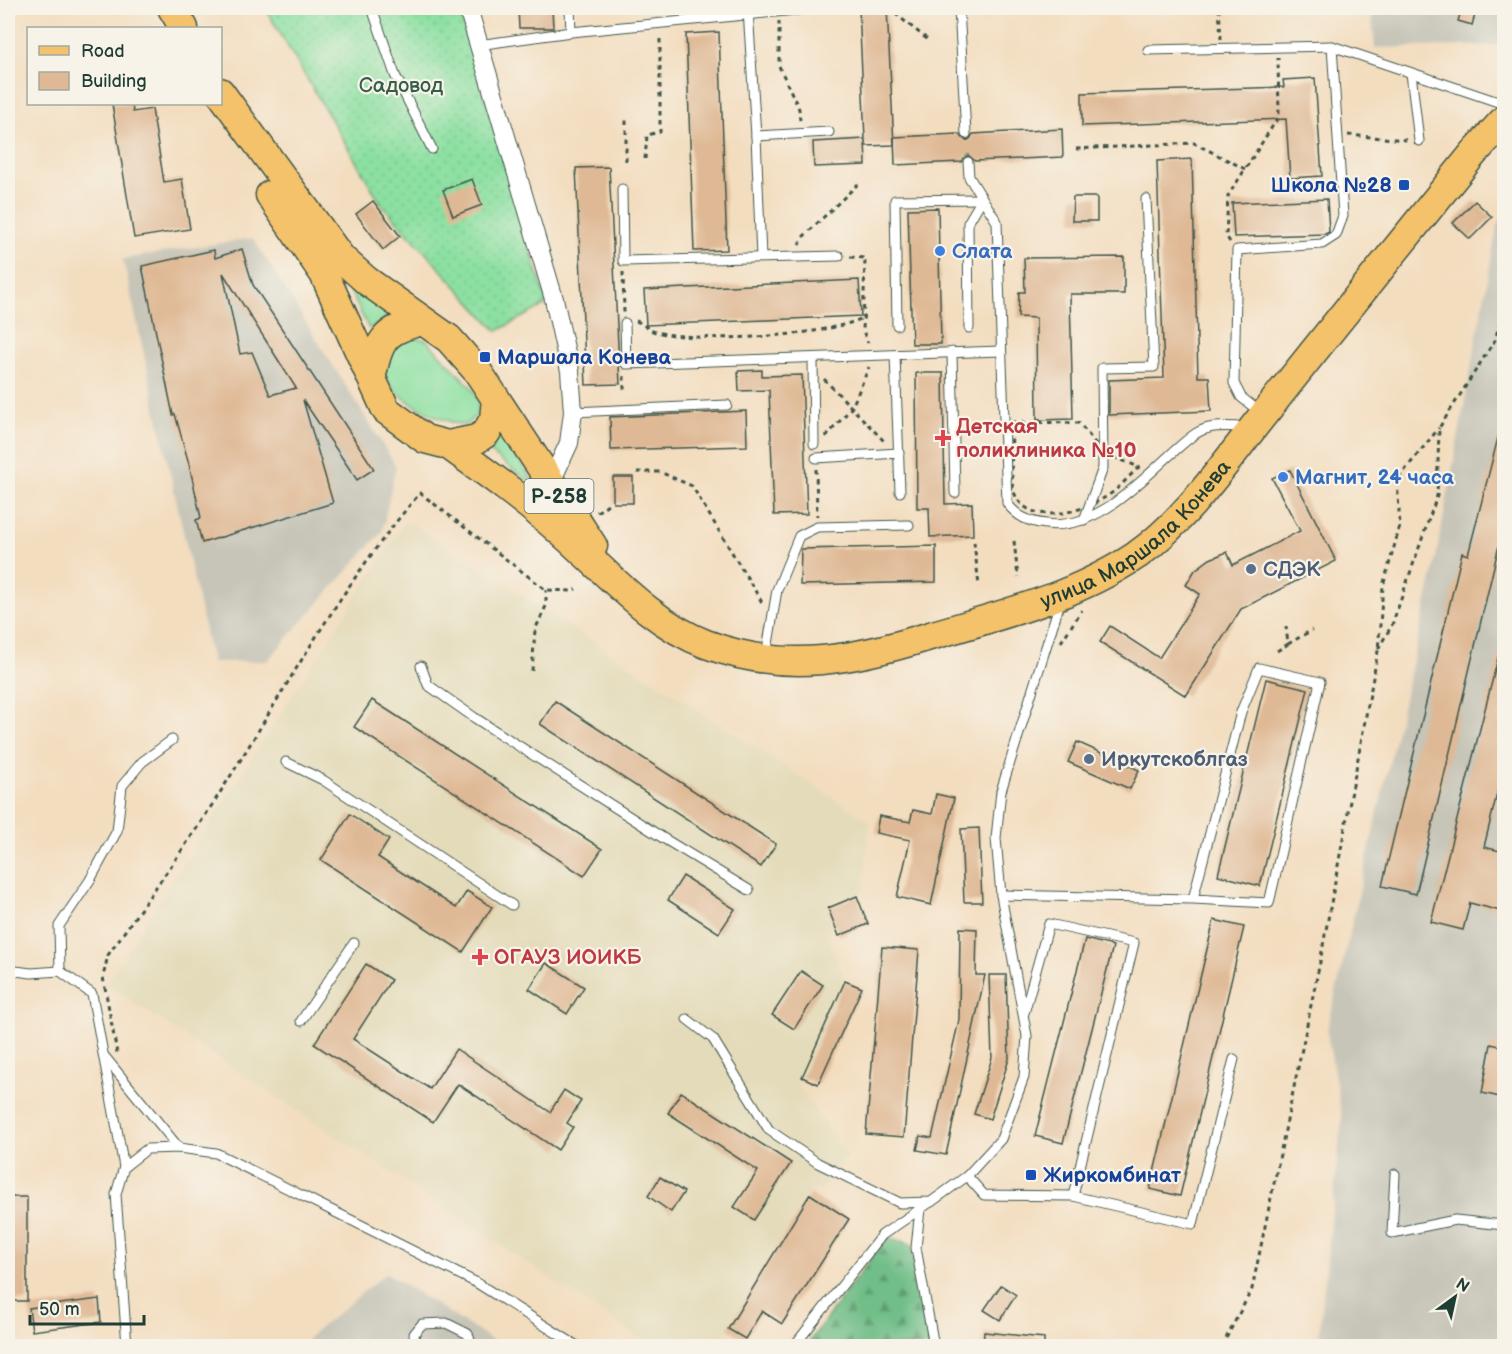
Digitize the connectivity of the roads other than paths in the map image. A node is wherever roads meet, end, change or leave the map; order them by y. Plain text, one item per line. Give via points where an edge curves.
1 (150, 8) edge
2 (172, 8) edge
3 (372, 8) edge
4 (468, 8) edge
5 (570, 8) edge
6 (817, 8) edge
7 (959, 8) edge
8 (748, 11) edge
9 (160, 27) edge
10 (183, 27) edge
11 (571, 32) junction
12 (478, 45) junction
13 (1332, 46) junction
14 (1148, 50) dead end
15 (1411, 73) junction
16 (222, 95) edge
17 (209, 105) edge
18 (1504, 105) edge
19 (1504, 120) edge
20 (829, 132) dead end
21 (966, 134) dead end
22 (756, 136) junction
23 (1419, 141) road end
24 (432, 149) dead end
25 (968, 162) dead end
26 (622, 189) dead end
27 (982, 199) junction
28 (1146, 200) dead end
29 (840, 256) dead end
30 (761, 257) junction
31 (422, 321) junction
32 (625, 323) road end
33 (897, 325) dead end
34 (969, 328) dead end
35 (1001, 351) junction
36 (952, 352) junction
37 (895, 355) junction
38 (813, 359) junction
39 (372, 375) junction
40 (496, 399) junction
41 (727, 405) dead end
42 (573, 412) junction
43 (1258, 421) junction
44 (814, 444) dead end
45 (448, 445) junction
46 (899, 453) junction
47 (816, 458) road end
48 (550, 484) junction
49 (900, 492) dead end
50 (955, 493) dead end
51 (1084, 520) junction
52 (909, 525) dead end
53 (627, 590) junction
54 (1074, 600) junction
55 (765, 662) junction
56 (421, 666) dead end
57 (172, 740) dead end
58 (286, 762) dead end
59 (749, 890) dead end
60 (1001, 894) junction
61 (1193, 899) junction
62 (512, 905) dead end
63 (354, 943) dead end
64 (8, 970) edge
65 (60, 971) junction
66 (1024, 1016) junction
67 (687, 1019) dead end
68 (302, 1021) dead end
69 (104, 1056) junction
70 (1234, 1059) dead end
71 (179, 1148) junction
72 (124, 1167) junction
73 (1395, 1174) dead end
74 (967, 1176) junction
75 (1073, 1196) junction
76 (931, 1202) junction
77 (920, 1209) junction
78 (1504, 1225) edge
79 (127, 1347) edge
80 (416, 1347) edge
81 (472, 1347) edge
82 (577, 1347) edge
83 (794, 1347) edge
84 (934, 1347) edge

1 - 9 main road
2 - 10 main road
3 - 24 lane via 395,75
4 - 12 street
5 - 11 lane
6 - 8 lane
7 - 21 lane
8 - 11 lane
8 - 22 lane
11 - 12 lane
12 - 42 street via 554,299 570,371
13 - 14 lane
13 - 15 lane
13 - 43 lane via 1343,216 1336,235 1322,244 1237,250 1234,383
15 - 18 lane
15 - 23 lane
16 - 31 main road, Р-258 via 341,258
17 - 39 main road, Р-258 via 324,274
19 - 43 main road, улица Маршала Конева
20 - 22 lane
22 - 30 lane
25 - 27 lane via 969,177
26 - 30 lane via 623,261
27 - 33 lane via 896,200
27 - 34 lane via 968,224
27 - 35 lane via 997,222
28 - 51 lane via 1154,367 1102,368 1103,468
29 - 30 lane
31 - 39 main road via 390,331 377,348
31 - 40 main road, Р-258 via 449,339
32 - 38 lane via 626,364
35 - 36 lane
35 - 51 lane via 1007,503 1029,522 1052,525
36 - 37 lane
36 - 50 lane
37 - 38 lane
37 - 46 lane
38 - 44 lane
39 - 45 main road, Р-258 via 386,410 425,439
40 - 45 main road via 494,420 486,432 477,439
40 - 48 main road, Р-258
41 - 42 lane
42 - 48 street via 569,443
43 - 51 lane via 1208,428 1188,439 1128,494
43 - 54 main road, улица Маршала Конева via 1157,538
45 - 53 main road, Р-258 via 516,492
46 - 47 lane
46 - 49 lane
48 - 53 main road, Р-258
52 - 55 lane via 817,527 799,536 777,590
53 - 55 main road, улица Маршала Конева via 677,630 705,644
54 - 55 main road, улица Маршала Конева via 881,651 818,661
54 - 60 lane via 1001,791 996,838
56 - 59 lane via 428,685 475,718
57 - 65 lane via 142,762 122,786 117,831 59,926
58 - 62 lane via 323,780
60 - 61 lane
60 - 66 lane
61 - 61 lane via 1269,903 1320,682 1259,668 1241,712
63 - 68 lane
64 - 65 lane
65 - 69 lane via 92,994
66 - 74 lane via 1028,1036 1024,1077 1014,1111 1001,1139
66 - 75 lane via 1049,924 1134,943
67 - 76 lane via 713,1039 769,1130 818,1163 900,1203
69 - 71 lane
69 - 72 lane
70 - 75 lane via 1193,1224
71 - 72 lane via 147,1149
71 - 82 lane via 216,1153 338,1213 477,1283
72 - 79 lane via 116,1194
73 - 78 lane via 1392,1233 1455,1220
74 - 75 lane via 984,1196
74 - 76 lane
76 - 77 lane
77 - 83 lane via 882,1235
77 - 84 lane via 916,1248
80 - 81 lane via 414,1334 422,1324 446,1323 468,1334

